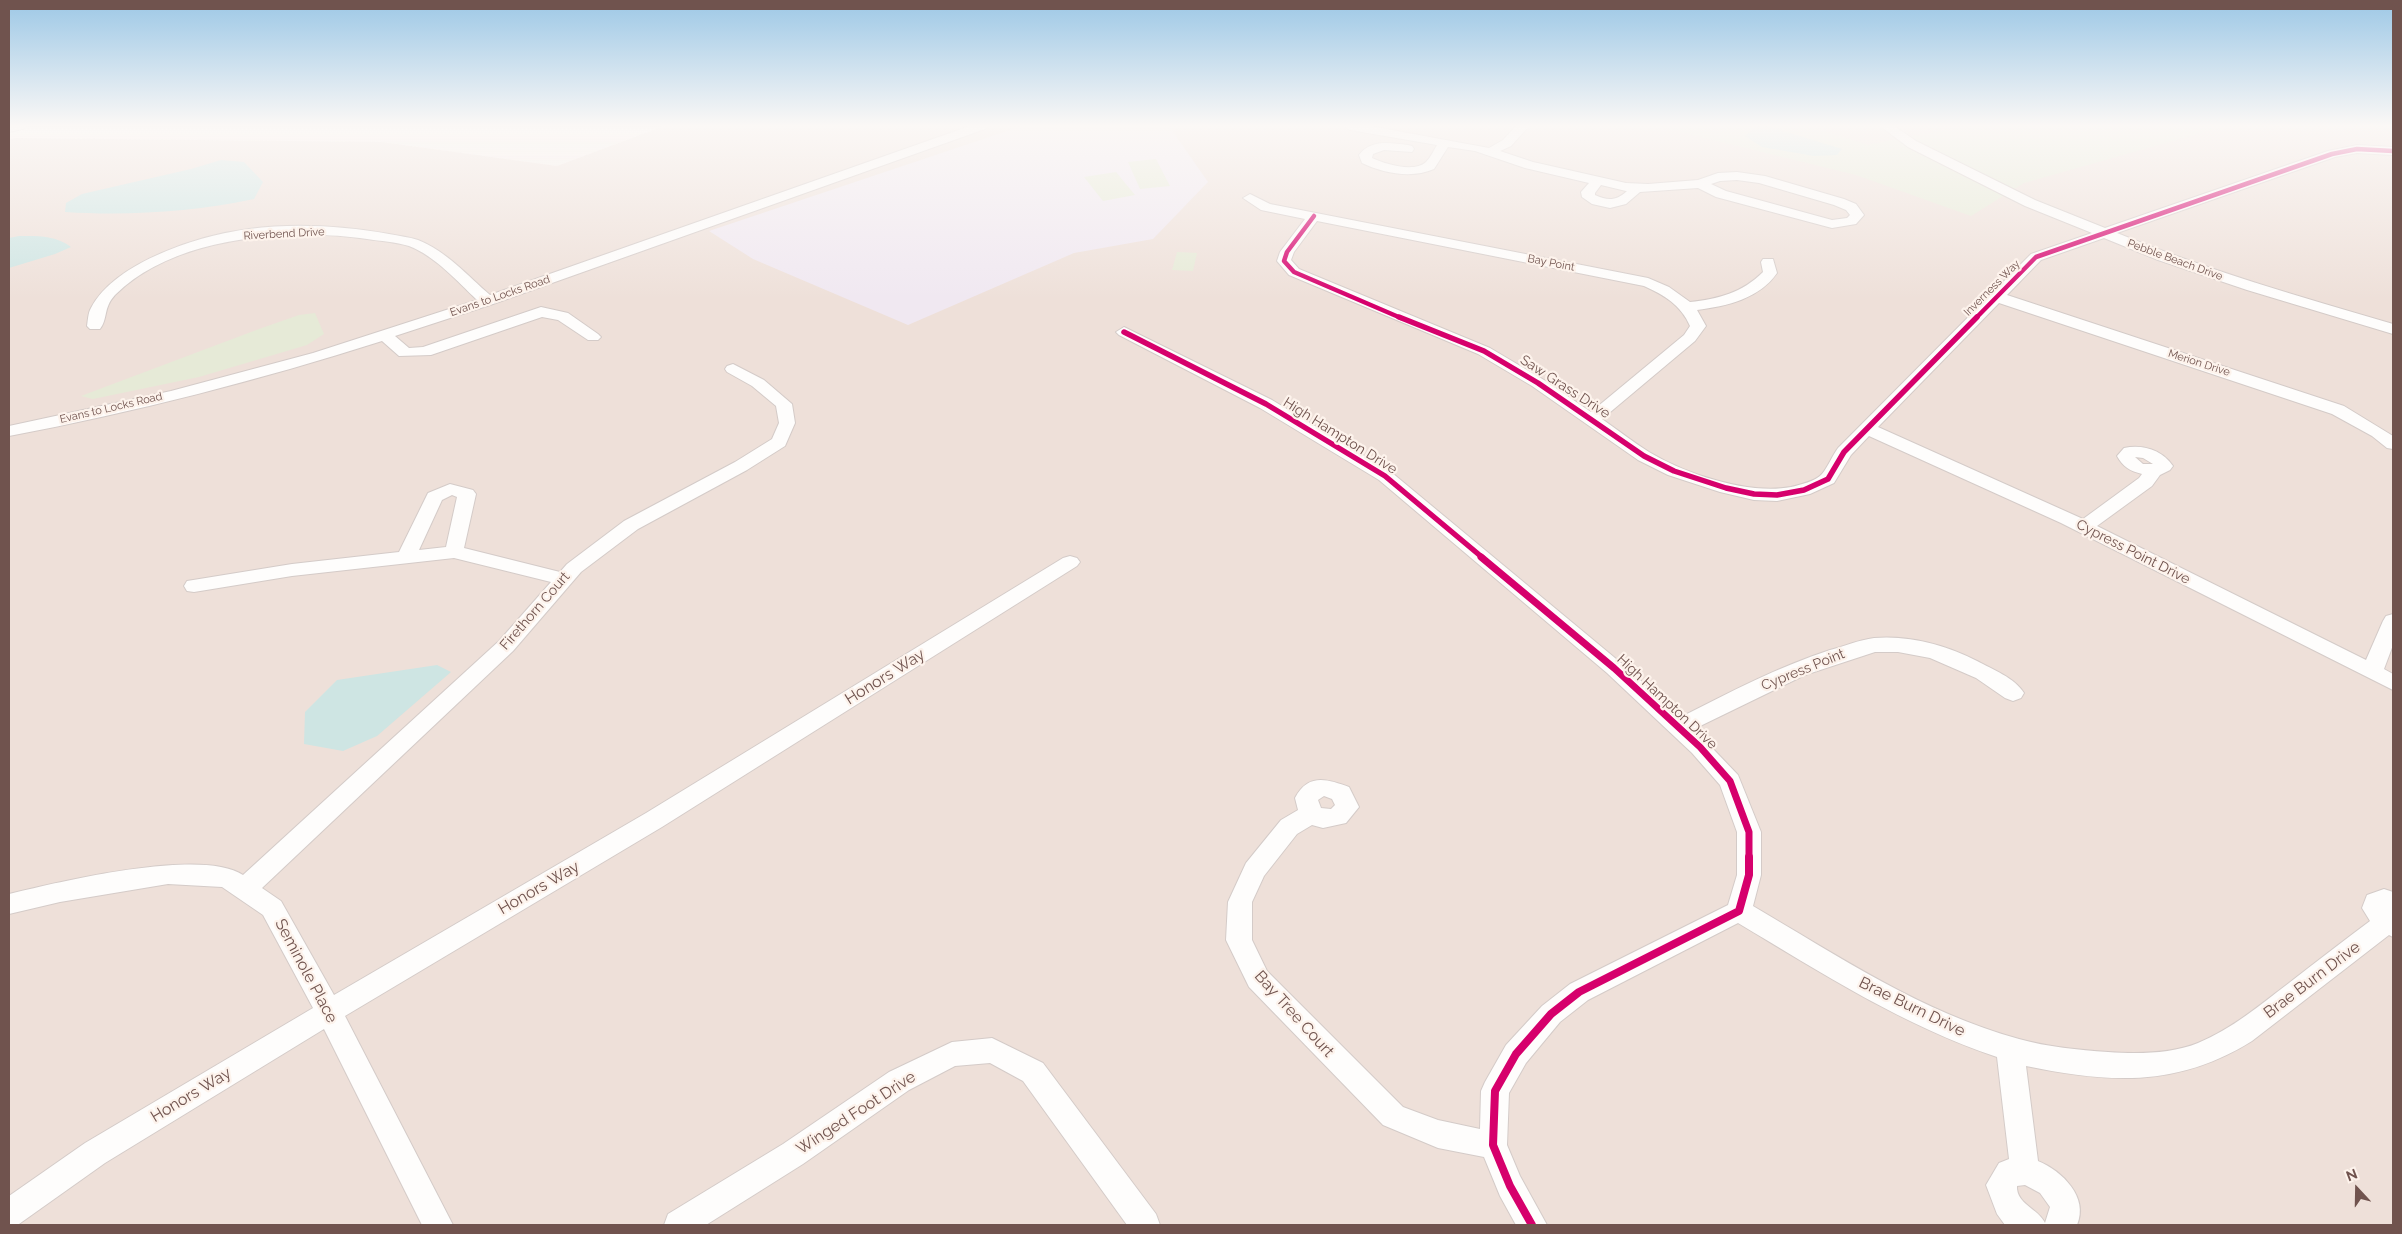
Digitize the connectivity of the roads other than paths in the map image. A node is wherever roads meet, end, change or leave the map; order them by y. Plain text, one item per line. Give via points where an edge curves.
1 (819, 184) edge
2 (1596, 184) edge
3 (1615, 184) edge
4 (1700, 184) joint
5 (1773, 184) edge
6 (1991, 184) edge
7 (2248, 184) edge
8 (1637, 187) junction
9 (1250, 198) dead end
10 (1314, 216) junction
11 (2105, 234) junction
12 (1768, 262) dead end
13 (522, 289) junction
14 (1997, 296) junction
15 (488, 300) junction
16 (1688, 307) junction
17 (541, 312) junction
18 (95, 326) dead end
19 (2393, 329) edge
20 (1124, 332) dead end
21 (384, 335) junction
22 (593, 337) dead end
23 (732, 369) dead end
24 (1592, 419) junction
25 (1868, 429) junction
26 (9, 432) edge
27 (2393, 444) edge
28 (2153, 471) dead end
29 (2084, 527) junction
30 (454, 552) junction
31 (406, 558) junction
32 (1070, 562) dead end
33 (564, 579) junction
34 (194, 586) dead end
35 (2393, 620) edge
36 (2372, 672) junction
37 (2393, 683) edge
38 (2014, 693) dead end
39 (1678, 727) junction
40 (1311, 814) dead end
41 (245, 889) junction
42 (9, 904) edge
43 (1739, 911) junction
44 (2391, 917) edge
45 (329, 1012) junction
46 (2010, 1049) junction
47 (1493, 1145) junction
48 (2025, 1171) junction
49 (9, 1214) edge
50 (438, 1225) edge
51 (679, 1225) edge
52 (1145, 1225) edge
53 (1532, 1225) edge
54 (2030, 1225) edge
55 (2059, 1225) edge

1 - 13 street, Evans to Locks Road
2 - 8 street via 1588,192 1589,197 1604,203 1622,202
3 - 8 street
4 - 5 street via 1721,194 1832,224 1851,220 1857,215 1851,207 1839,202
4 - 8 street
6 - 11 street, Pebble Beach Drive
7 - 11 street, Inverness Way
9 - 10 street, Bay Point via 1266,207
10 - 16 street, Bay Point via 1648,282 1666,290
10 - 24 street, Saw Grass Drive via 1287,252 1284,261 1294,272 1484,351
11 - 14 street, Inverness Way via 2036,257
11 - 19 street, Pebble Beach Drive via 2252,287
12 - 16 street via 1770,273 1759,286 1718,304
13 - 15 street, Evans to Locks Road
13 - 17 street
14 - 25 street, Inverness Way
14 - 27 street, Merion Drive via 2309,399 2338,410
15 - 18 street, Riverbend Drive via 443,262 414,243 362,233 250,233 158,260 131,275 112,290 98,308
15 - 21 street, Evans to Locks Road
16 - 24 street via 1698,326 1690,338
17 - 21 street via 425,352 405,353
17 - 22 street via 563,316
20 - 39 street, High Hampton Drive via 1274,408 1385,476 1614,668
21 - 26 street, Evans to Locks Road via 173,395
23 - 33 street, Firethorn Court via 758,383 784,404 788,423 779,442 631,525
24 - 25 street, Saw Grass Drive via 1644,456 1674,471 1726,488 1777,495 1804,490 1828,479 1844,452
25 - 29 street, Cypress Point Drive via 1957,466
28 - 29 street via 2146,482
29 - 36 street, Cypress Point Drive
30 - 31 street
30 - 31 street via 467,494 450,489 434,497
30 - 33 street
31 - 34 street via 292,570
32 - 45 street, Honors Way via 654,820
33 - 41 street, Firethorn Court via 506,646
35 - 36 street
36 - 37 street, Cypress Point Drive
38 - 39 street, Cypress Point via 1972,665 1939,653 1879,645 1819,661
39 - 43 street, High Hampton Drive via 1730,781 1749,832 1749,874
40 - 47 street, Bay Tree Court via 1289,827 1255,870 1240,902 1239,940 1258,979 1393,1116 1438,1134
41 - 42 street, Seminole Place via 227,878 168,874
41 - 45 street, Seminole Place via 272,908
43 - 46 street, Brae Burn Drive via 1943,1026
43 - 47 street via 1579,992 1551,1014 1516,1054 1495,1091
44 - 46 street, Brae Burn Drive via 2251,1027 2205,1053 2159,1065 2088,1066
45 - 49 street, Honors Way via 95,1153
45 - 50 street, Seminole Place
46 - 48 street
47 - 53 street via 1510,1186
48 - 54 street via 2009,1173 2001,1185 2005,1203
48 - 55 street via 2050,1183 2065,1203 2065,1220
51 - 52 street, Winged Foot Drive via 793,1154 899,1081 952,1054 992,1050 1033,1072

